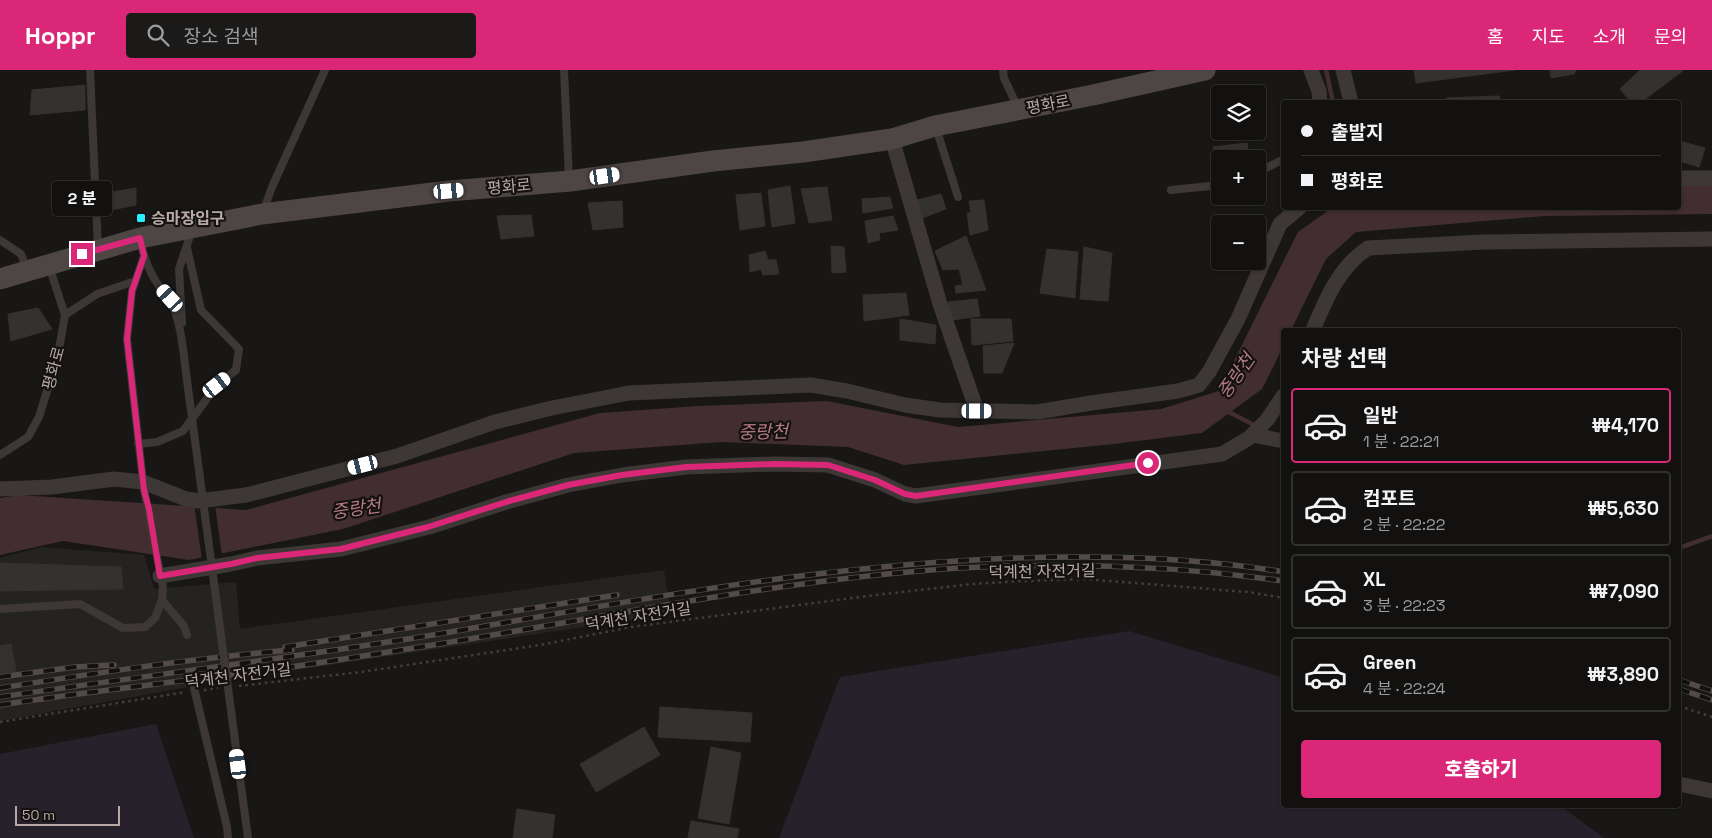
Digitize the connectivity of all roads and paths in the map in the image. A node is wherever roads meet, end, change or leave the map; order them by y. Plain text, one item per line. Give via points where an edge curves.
1 (90, 70) edge
2 (326, 70) edge
3 (564, 70) edge
4 (1004, 70) edge
5 (1205, 70) edge
6 (1311, 70) edge
7 (1343, 70) edge
8 (1320, 100) edge
9 (1350, 100) edge
10 (1019, 110) junction
11 (935, 126) junction
12 (892, 139) junction
13 (1281, 160) edge
14 (1266, 168) edge
15 (1681, 178) edge
16 (1712, 178) edge
17 (570, 181) junction
18 (1211, 186) edge
19 (1171, 190) dead end
20 (958, 197) dead end
21 (1297, 210) edge
22 (262, 214) junction
23 (193, 228) junction
24 (1712, 239) edge
25 (0, 240) edge
26 (142, 247) junction
27 (187, 248) junction
28 (98, 249) junction
29 (48, 264) junction
30 (27, 271) junction
31 (0, 279) edge
32 (135, 281) junction
33 (65, 315) junction
34 (1314, 328) edge
35 (181, 338) junction
36 (1281, 399) edge
37 (977, 411) junction
38 (1259, 428) junction
39 (1281, 439) edge
40 (138, 444) junction
41 (0, 455) edge
42 (143, 486) junction
43 (0, 489) edge
44 (160, 572) junction
45 (1281, 598) edge
46 (162, 600) junction
47 (0, 610) edge
48 (187, 635) dead end
49 (232, 687) dead end
50 (222, 688) dead end
51 (194, 690) junction
52 (1681, 707) edge
53 (1712, 717) edge
54 (0, 722) edge
55 (1681, 784) edge
56 (1712, 792) edge
57 (228, 838) edge
58 (248, 838) edge

1 - 28 lane
2 - 22 lane
3 - 17 lane
4 - 10 lane via 1004,78
5 - 10 main road, 평화로
6 - 8 street
7 - 9 street
10 - 11 main road, 평화로
11 - 12 main road, 평화로
11 - 20 lane
12 - 17 main road, 평화로
12 - 37 street via 940,304
13 - 14 lane
15 - 16 street
17 - 22 main road, 평화로 via 449,191
18 - 19 lane
21 - 37 street via 1280,224 1238,319 1199,385 1178,392 1036,412
22 - 23 main road, 평화로
23 - 26 main road, 평화로
23 - 27 lane
24 - 34 street via 1484,242 1368,248 1355,257 1330,291
25 - 30 lane via 21,254
26 - 28 main road, 평화로
26 - 32 lane
26 - 35 lane via 158,285 170,298
27 - 35 lane via 179,269
27 - 40 lane via 201,310 239,349 236,370 217,385 183,431 157,442
28 - 29 main road, 평화로
29 - 30 main road, 평화로
29 - 33 lane, 평화로
30 - 31 main road, 평화로
32 - 33 lane via 97,294
32 - 40 lane via 127,339
33 - 41 lane, 평화로 via 58,355 39,417 28,437
35 - 58 lane, bridge
36 - 38 street
37 - 42 street via 905,406 811,385 629,393 495,422 397,456 246,495 199,501
38 - 39 street
38 - 44 street via 1222,454 916,496 828,465 686,467 622,475 568,485 341,549
40 - 42 lane
42 - 43 street via 114,479 52,487
42 - 44 lane
44 - 46 lane
45 - 49 path, 덕계천 자전거길 via 1248,592 1085,580 972,584 631,627 540,645 361,672
46 - 47 lane via 156,618 145,627 123,628 80,604
46 - 48 lane via 184,626
50 - 51 path, 덕계천 자전거길
51 - 54 path, 덕계천 자전거길
51 - 57 lane
52 - 53 path
55 - 56 street

